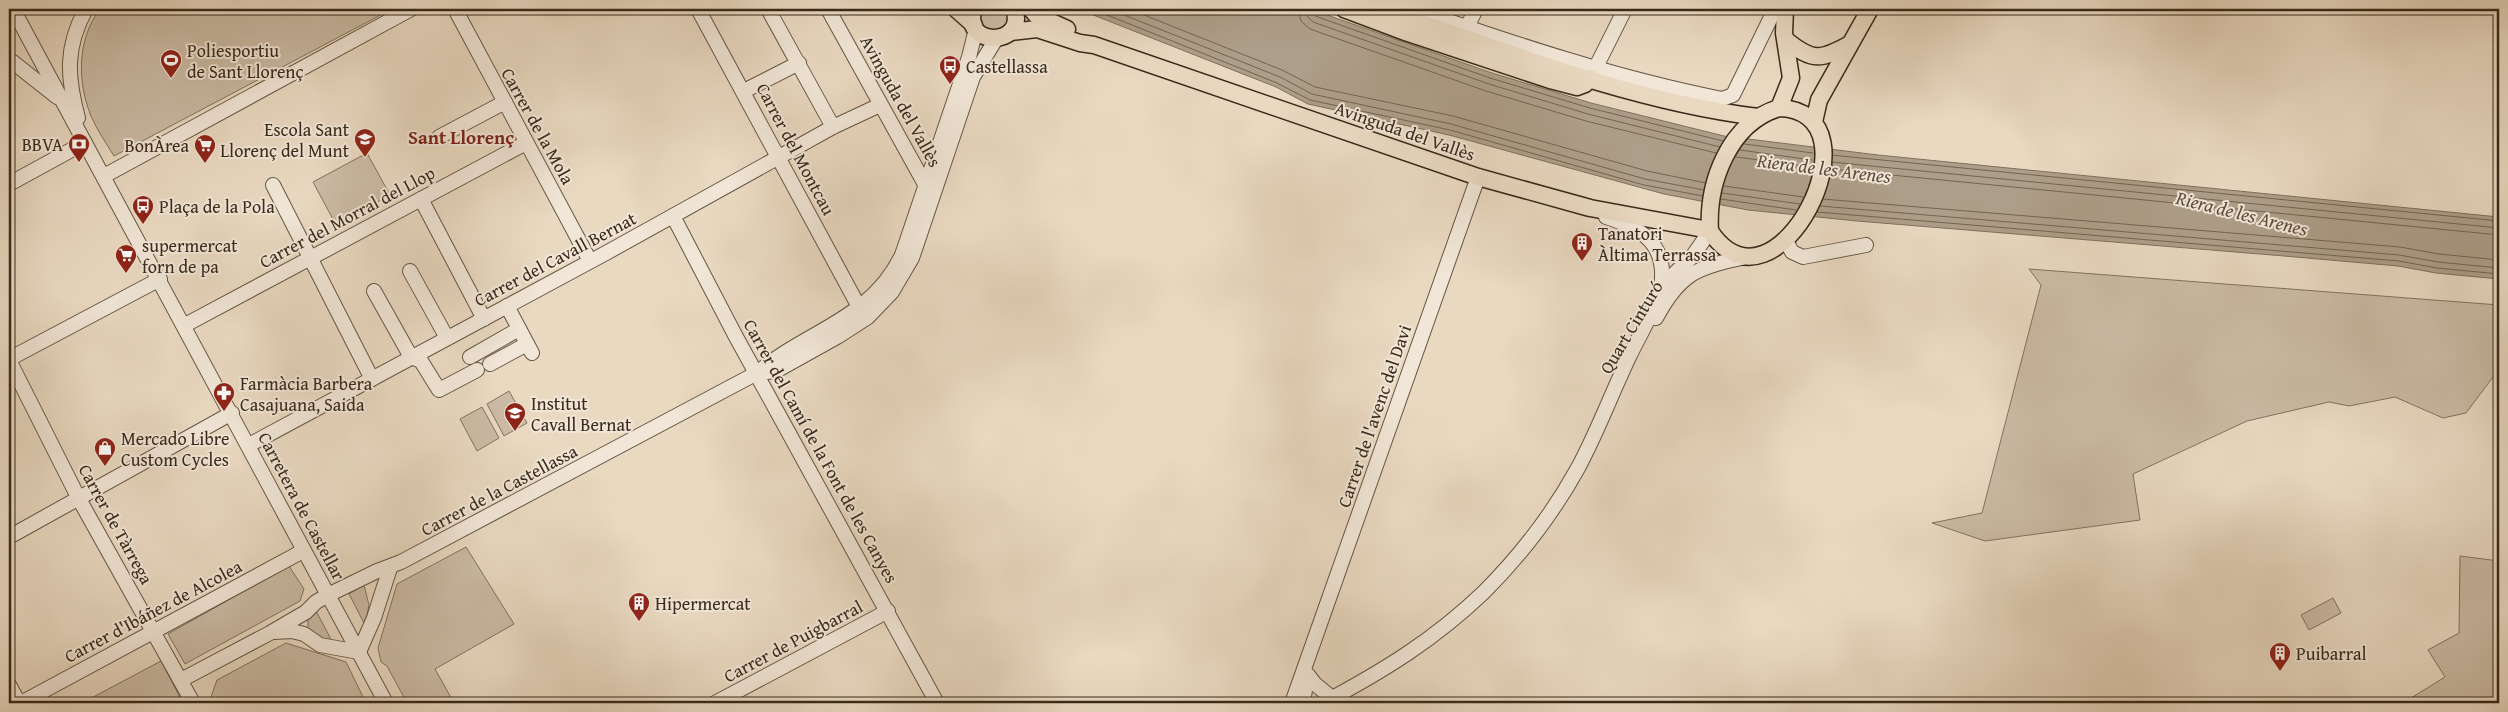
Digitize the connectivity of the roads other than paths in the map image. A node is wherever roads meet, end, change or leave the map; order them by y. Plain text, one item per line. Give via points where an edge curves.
1 (13, 9) edge
2 (86, 9) edge
3 (412, 9) edge
4 (455, 9) edge
5 (698, 9) edge
6 (768, 9) edge
7 (828, 9) edge
8 (956, 9) edge
9 (1344, 9) edge
10 (1382, 9) edge
11 (1414, 9) edge
12 (1476, 9) edge
13 (1625, 9) edge
14 (1775, 9) edge
15 (1786, 9) edge
16 (1870, 9) edge
17 (1016, 11) edge
18 (1034, 12) edge
19 (975, 21) edge
20 (1398, 28) junction
21 (1465, 32) junction
22 (1003, 35) junction
23 (1786, 40) junction
24 (1851, 44) junction
25 (1094, 45) junction
26 (9, 59) edge
27 (799, 62) junction
28 (1525, 72) junction
29 (1593, 74) junction
30 (744, 91) junction
31 (63, 102) junction
32 (505, 102) junction
33 (880, 105) junction
34 (1779, 108) junction
35 (1758, 117) junction
36 (1814, 122) junction
37 (833, 127) junction
38 (439, 137) dead end
39 (84, 142) junction
40 (526, 143) junction
41 (780, 158) junction
42 (104, 176) junction
43 (1478, 177) junction
44 (9, 184) edge
45 (273, 185) dead end
46 (926, 186) junction
47 (422, 199) junction
48 (1590, 208) junction
49 (673, 216) junction
50 (1710, 227) junction
51 (1784, 239) junction
52 (1866, 244) dead end
53 (310, 258) junction
54 (1742, 258) junction
55 (590, 261) junction
56 (410, 271) dead end
57 (160, 279) junction
58 (1660, 287) junction
59 (374, 291) dead end
60 (507, 306) junction
61 (860, 307) junction
62 (484, 318) junction
63 (184, 325) junction
64 (520, 329) junction
65 (447, 338) junction
66 (411, 357) junction
67 (470, 357) dead end
68 (9, 360) edge
69 (490, 364) dead end
70 (477, 370) dead end
71 (757, 374) junction
72 (372, 379) junction
73 (1612, 398) junction
74 (232, 413) junction
75 (248, 446) junction
76 (79, 499) junction
77 (9, 537) edge
78 (303, 551) junction
79 (390, 568) junction
80 (360, 580) junction
81 (328, 595) junction
82 (377, 604) junction
83 (888, 611) junction
84 (306, 612) junction
85 (154, 631) junction
86 (270, 632) junction
87 (304, 634) junction
88 (359, 652) junction
89 (1307, 671) junction
90 (181, 680) junction
91 (9, 685) edge
92 (1328, 701) edge
93 (20, 703) edge
94 (193, 703) edge
95 (386, 703) edge
96 (715, 703) edge
97 (938, 703) edge
98 (1292, 703) edge
99 (1303, 703) edge

1 - 31 street, Carretera de Castellar
2 - 39 street, Carretera de Castellar via 73,39 69,71 69,85
3 - 42 street
4 - 32 street, Carrer de la Mola via 482,69
5 - 30 street, Carrer del Montcau
6 - 27 street
7 - 33 street, Avinguda del Vallès
8 - 19 main road
9 - 20 main road
10 - 21 main road
11 - 21 street
12 - 21 street
13 - 29 street
14 - 29 street via 1733,95 1722,98
15 - 23 main road
16 - 24 main road
17 - 18 main road, Avinguda del Vallès
17 - 22 main road via 1015,23
18 - 25 main road, Avinguda del Vallès
19 - 22 main road via 984,37
19 - 46 street, Carrer de la Castellassa via 969,57
20 - 21 street via 1449,41
20 - 28 main road
21 - 28 street via 1467,47 1515,64
21 - 29 main road
22 - 25 main road, Avinguda del Vallès via 1037,29
22 - 71 street, Carrer de la Castellassa via 973,77 912,258 892,292 880,306 843,334 776,371
23 - 24 main road via 1799,51 1814,57 1828,56
23 - 34 main road via 1790,84
24 - 36 main road via 1818,100
25 - 43 main road, Avinguda del Vallès
26 - 31 street, Carretera de Castellar
27 - 30 street
27 - 37 street
28 - 29 main road via 1577,87
29 - 35 main road via 1704,108
30 - 41 street, Carrer del Montcau
31 - 39 street, Carretera de Castellar
32 - 38 street
32 - 40 street, Carrer de la Mola
33 - 37 street, Carrer del Cavall Bernat
33 - 46 street, Avinguda del Vallès
34 - 35 main road
34 - 36 main road via 1799,112
35 - 50 main road via 1726,155 1716,178
36 - 51 main road via 1823,148 1822,171 1810,206
37 - 41 street, Carrer del Cavall Bernat
39 - 42 street, Carretera de Castellar
39 - 44 street
40 - 47 street, Carrer del Morral del Llop
40 - 55 street, Carrer de la Mola
41 - 49 street, Carrer del Cavall Bernat
41 - 61 street, Carrer del Montcau
42 - 57 street, Carretera de Castellar
43 - 48 main road, Avinguda del Vallès
43 - 89 street, Carrer de l'avenc del Davi
45 - 53 street
46 - 61 street, Carrer de la Castellassa via 895,269
47 - 53 street, Carrer del Morral del Llop
47 - 62 street
48 - 50 main road, Avinguda del Vallès
48 - 58 street via 1635,227 1651,241 1660,261
49 - 55 street, Carrer del Cavall Bernat
49 - 71 street, Carrer del Camí de la Font de les Canyes
50 - 54 main road via 1723,247
50 - 58 street, Quart Cinturó via 1692,256
51 - 52 street via 1792,252 1803,257
51 - 54 main road, Quart Cinturó via 1767,253
53 - 63 street, Carrer del Morral del Llop
53 - 72 street
54 - 73 street, Quart Cinturó via 1700,269 1677,287 1666,300
55 - 60 street, Carrer del Cavall Bernat
56 - 65 street
57 - 63 street, Carretera de Castellar
57 - 68 street
58 - 73 street
59 - 66 street
60 - 62 street, Carrer del Cavall Bernat
60 - 64 street
61 - 71 street, Carrer de la Castellassa via 772,361
62 - 65 street, Carrer del Cavall Bernat
63 - 74 street, Carretera de Castellar
64 - 67 street
64 - 69 street via 530,348
65 - 66 street, Carrer del Cavall Bernat
66 - 70 street via 421,361 439,390
66 - 72 street, Carrer del Cavall Bernat
68 - 76 street, Carrer de Tàrrega
71 - 79 street, Carrer de la Castellassa
71 - 83 street, Carrer del Camí de la Font de les Canyes
72 - 75 street, Carrer del Cavall Bernat
73 - 92 street via 1561,495 1496,579 1436,635 1382,672
74 - 75 street, Carretera de Castellar
74 - 76 street
75 - 78 street, Carretera de Castellar
76 - 77 street
76 - 85 street, Carrer de Tàrrega
78 - 81 street, Carretera de Castellar
78 - 85 street, Carrer d'Ibáñez de Alcolea
79 - 80 street, Carrer de la Castellassa
79 - 82 street
80 - 81 street, Carrer de la Castellassa
80 - 82 street via 368,583
81 - 84 street, Carrer de la Castellassa
81 - 88 street, Carretera de Castellar
82 - 88 street
83 - 96 street, Carrer de Puigbarral
83 - 97 street, Carrer del Camí de la Font de les Canyes
84 - 86 street, Carrer de la Castellassa
84 - 87 street via 301,625
85 - 90 street, Carrer de Tàrrega
85 - 93 street, Carrer d'Ibáñez de Alcolea
86 - 87 street
86 - 90 street, Carrer de la Castellassa
87 - 88 street via 320,645
88 - 95 street, Carretera de Castellar
89 - 92 street
89 - 98 street, Carrer de l'avenc del Davi
89 - 99 street, Carrer de l'avenc del Davi
90 - 94 street, Carrer de Tàrrega
91 - 93 street

